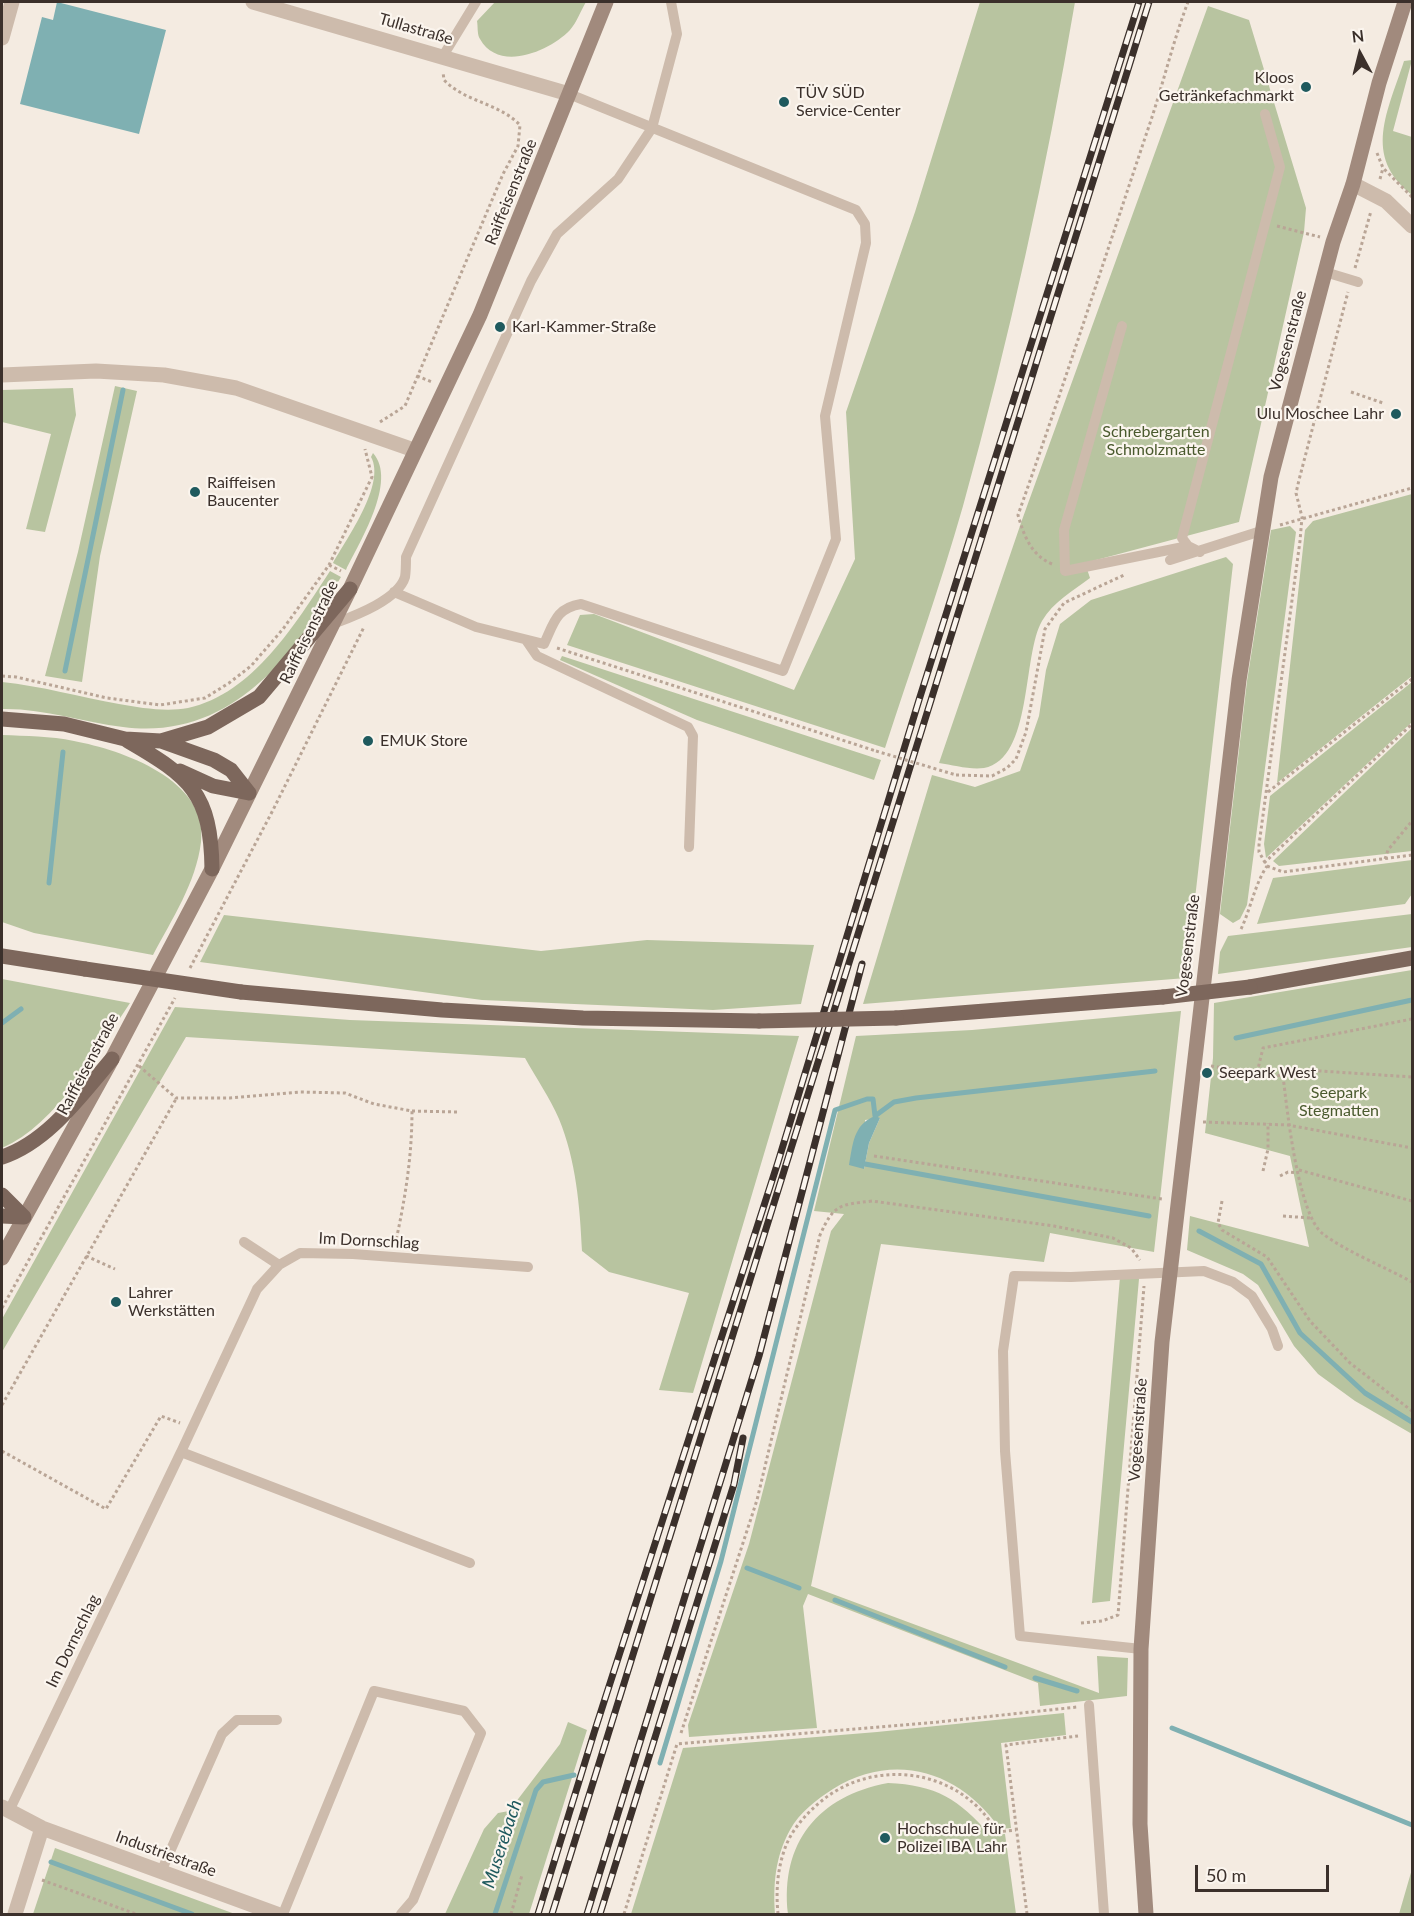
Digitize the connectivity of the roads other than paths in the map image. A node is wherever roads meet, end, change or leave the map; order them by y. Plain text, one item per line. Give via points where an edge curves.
1 (12, 2) edge
2 (253, 2) edge
3 (476, 2) edge
4 (606, 2) edge
5 (671, 2) edge
6 (1405, 2) edge
7 (2, 38) edge
8 (443, 56) junction
9 (569, 94) junction
10 (1265, 114) dead end
11 (652, 128) junction
12 (1353, 184) junction
13 (1413, 226) edge
14 (1325, 272) junction
15 (1355, 281) road end
16 (1122, 326) dead end
17 (2, 375) edge
18 (414, 450) junction
19 (1261, 531) junction
20 (1188, 546) junction
21 (1200, 552) junction
22 (1170, 560) dead end
23 (350, 589) junction
24 (394, 592) junction
25 (333, 624) junction
26 (526, 640) junction
27 (2, 719) edge
28 (125, 739) junction
29 (162, 741) junction
30 (172, 767) junction
31 (249, 793) junction
32 (689, 847) dead end
33 (212, 869) junction
34 (4, 956) edge
35 (1413, 958) edge
36 (112, 1059) junction
37 (2, 1157) edge
38 (2, 1195) edge
39 (2, 1216) edge
40 (24, 1217) junction
41 (244, 1242) dead end
42 (2, 1258) edge
43 (279, 1265) junction
44 (528, 1267) dead end
45 (1171, 1273) junction
46 (1278, 1346) dead end
47 (181, 1452) junction
48 (470, 1563) dead end
49 (1141, 1649) junction
50 (1089, 1705) road end
51 (277, 1720) dead end
52 (5, 1809) edge
53 (42, 1828) junction
54 (161, 1872) junction
55 (15, 1914) edge
56 (277, 1914) edge
57 (283, 1914) edge
58 (401, 1914) edge
59 (1104, 1914) edge
60 (1146, 1914) edge

1 - 7 street
2 - 8 street, Tullastraße
3 - 8 lane
4 - 9 street, Raiffeisenstraße
5 - 11 lane via 677,34
6 - 12 street, Vogesenstraße
8 - 9 street, Tullastraße
9 - 11 lane
9 - 18 street, Raiffeisenstraße via 480,315
10 - 20 lane via 1280,167 1182,538
11 - 24 lane via 618,179 557,234 531,280 406,557 405,576
11 - 26 lane via 856,210 864,224 866,243 825,416 836,539 783,671 581,604 568,606 558,615 544,644
12 - 13 street via 1376,196
12 - 14 street, Vogesenstraße
14 - 15 lane
14 - 19 street, Vogesenstraße via 1271,477
16 - 20 lane via 1064,530 1065,570
17 - 18 street via 96,370 164,375 236,388
18 - 23 street, Raiffeisenstraße
19 - 21 lane
19 - 45 street, Vogesenstraße via 1239,680
20 - 21 lane
21 - 22 lane
23 - 25 street, Raiffeisenstraße
23 - 29 main road via 259,697 208,727
24 - 25 lane via 365,612
24 - 26 lane via 476,627
25 - 31 street, Raiffeisenstraße
26 - 32 lane via 537,656 688,727 693,735
27 - 28 main road via 64,724
28 - 29 main road
28 - 30 main road
29 - 31 main road via 231,770
30 - 31 main road via 213,786
30 - 33 main road via 196,792 206,813
31 - 33 street, Raiffeisenstraße
33 - 36 street, Raiffeisenstraße
34 - 35 main road, bridge via 241,992 525,1014 759,1021 896,1018 1163,998
36 - 37 main road via 60,1118 38,1137
36 - 40 street, Raiffeisenstraße
38 - 40 main road
39 - 40 main road
40 - 42 street, Raiffeisenstraße
41 - 43 lane
43 - 44 lane, Im Dornschlag via 300,1253
43 - 47 lane, Im Dornschlag via 257,1289
45 - 46 lane via 1204,1271 1233,1282 1252,1296
45 - 49 street, Vogesenstraße via 1162,1342
45 - 49 lane via 1014,1276 1003,1351 1005,1451 1020,1636
47 - 48 lane
47 - 52 lane, Im Dornschlag
49 - 60 street, Vogesenstraße via 1140,1824
50 - 59 lane
51 - 54 lane via 237,1720 222,1734
52 - 53 street, Industriestraße
53 - 54 street, Industriestraße
53 - 55 street
54 - 56 street, Industriestraße
57 - 58 lane via 374,1692 464,1711 481,1733 413,1900

